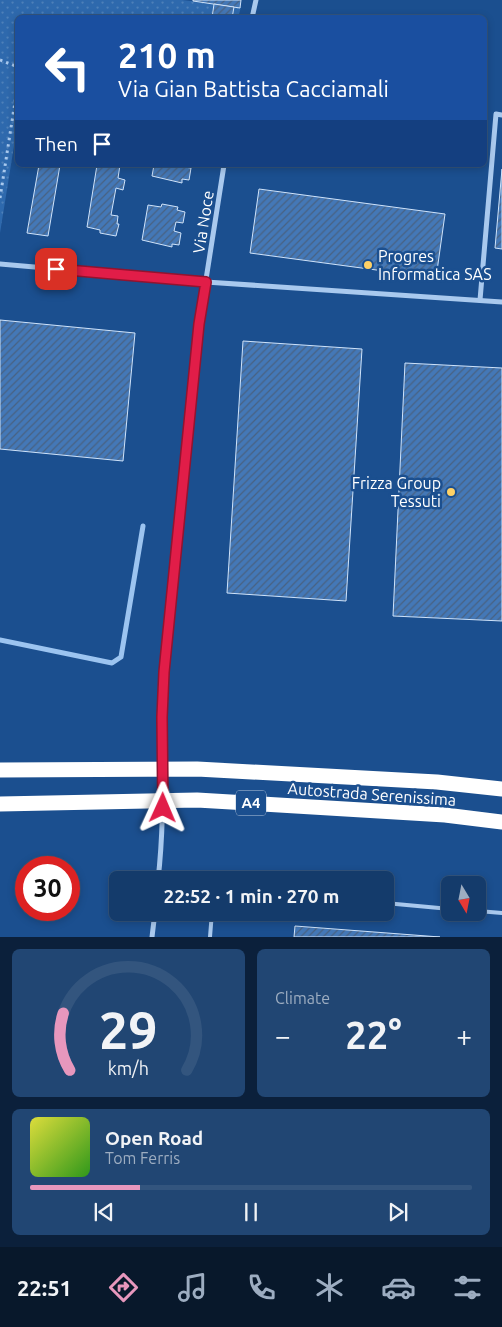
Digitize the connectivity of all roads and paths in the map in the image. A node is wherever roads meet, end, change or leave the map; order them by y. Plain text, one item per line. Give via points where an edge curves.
1 (256, 0) edge
2 (253, 15) edge
3 (0, 60) edge
4 (15, 66) edge
5 (15, 102) edge
6 (502, 114) edge
7 (224, 167) edge
8 (0, 198) edge
9 (0, 264) edge
10 (206, 282) junction
11 (480, 300) junction
12 (502, 302) edge
13 (0, 770) edge
14 (502, 789) edge
15 (0, 804) edge
16 (502, 822) edge
17 (159, 871) edge
18 (394, 904) edge
19 (441, 907) edge
20 (486, 912) edge
21 (502, 913) edge
22 (154, 921) edge
23 (211, 921) edge
24 (152, 937) edge
25 (210, 937) edge

1 - 2 street
3 - 4 path
5 - 8 path
6 - 11 street via 496,114
7 - 10 street, Via Noce
9 - 10 street
10 - 11 street
10 - 17 street, Via Noce via 164,672
11 - 12 street
13 - 14 highway, Autostrada Serenissima / A4 via 197,769 437,782
15 - 16 highway, Autostrada Serenissima / A4 via 197,800 445,815
18 - 19 lane
20 - 21 lane
22 - 24 street
23 - 25 lane

